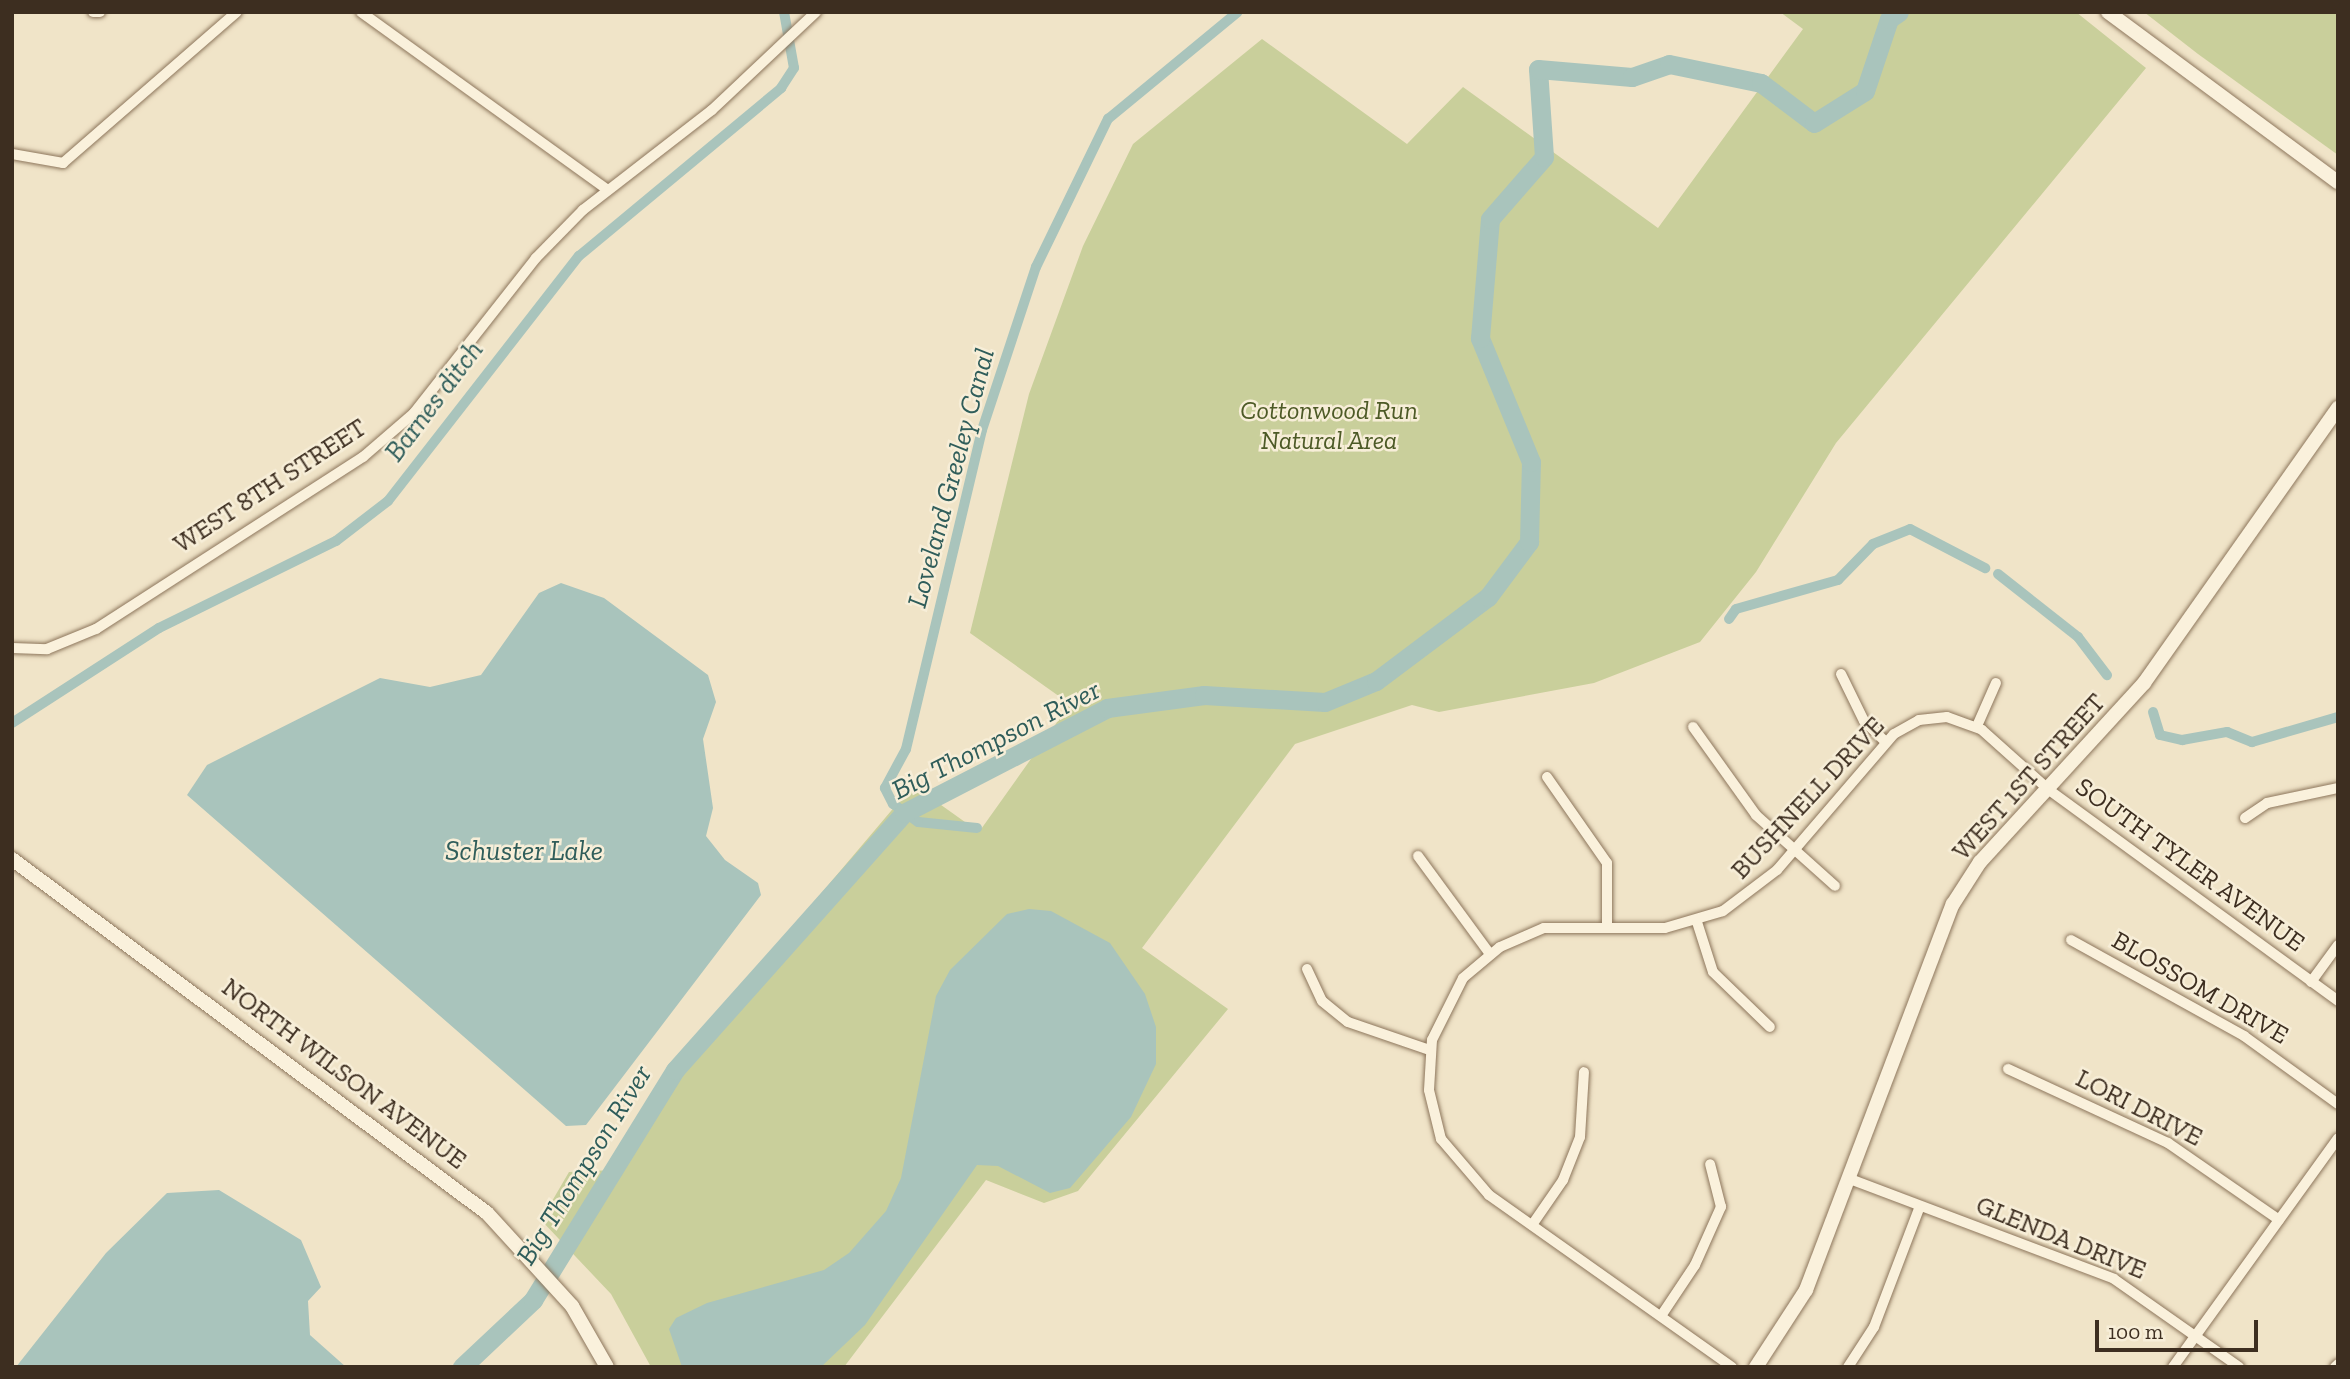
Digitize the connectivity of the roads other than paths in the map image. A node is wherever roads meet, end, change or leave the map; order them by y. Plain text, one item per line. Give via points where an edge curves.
1 (93, 12) edge
2 (100, 12) edge
3 (237, 12) edge
4 (361, 12) edge
5 (816, 12) edge
6 (2108, 12) edge
7 (12, 154) edge
8 (2338, 182) edge
9 (608, 190) junction
10 (2338, 408) edge
11 (12, 648) edge
12 (1842, 674) dead end
13 (1996, 683) dead end
14 (1977, 726) junction
15 (1693, 727) dead end
16 (1886, 743) junction
17 (1547, 777) dead end
18 (2338, 788) edge
19 (2049, 790) junction
20 (2245, 818) dead end
21 (1794, 849) junction
22 (1418, 856) dead end
23 (12, 859) edge
24 (1835, 886) dead end
25 (1697, 922) junction
26 (1608, 928) junction
27 (2071, 940) dead end
28 (2338, 945) edge
29 (1490, 954) junction
30 (1307, 969) dead end
31 (2311, 982) junction
32 (2338, 1001) edge
33 (1770, 1027) dead end
34 (1430, 1050) junction
35 (2008, 1069) dead end
36 (1584, 1072) dead end
37 (2338, 1104) edge
38 (2338, 1138) edge
39 (1710, 1164) dead end
40 (1850, 1179) junction
41 (1920, 1206) junction
42 (2279, 1220) junction
43 (1532, 1225) junction
44 (1661, 1316) junction
45 (2197, 1333) junction
46 (607, 1367) edge
47 (1732, 1367) edge
48 (1756, 1367) edge
49 (1848, 1367) edge
50 (2173, 1367) edge
51 (2239, 1367) edge

1 - 2 street
3 - 7 street via 63,163
4 - 9 street
5 - 9 street, WEST 8TH STREET
6 - 8 main road
9 - 11 street, WEST 8TH STREET via 536,258 414,413 363,457 96,629 47,649
10 - 19 main road, WEST 1ST STREET via 2144,683
12 - 16 street via 1864,721
13 - 14 street
14 - 16 street, BUSHNELL DRIVE via 1928,718 1901,728
14 - 19 street
15 - 21 street via 1756,816
16 - 21 street, BUSHNELL DRIVE
17 - 26 street via 1607,863
18 - 20 street via 2267,803
19 - 31 street, SOUTH TYLER AVENUE
19 - 40 main road, WEST 1ST STREET via 1980,862 1953,904
21 - 24 street
21 - 25 street, BUSHNELL DRIVE via 1743,901
22 - 29 street
23 - 46 main road, NORTH WILSON AVENUE via 476,1204 520,1244 572,1306
25 - 26 street, BUSHNELL DRIVE
25 - 33 street via 1713,972
26 - 29 street, BUSHNELL DRIVE via 1544,928
27 - 37 street, BLOSSOM DRIVE via 2245,1036
28 - 31 street
29 - 34 street, BUSHNELL DRIVE via 1463,978 1446,1005
30 - 34 street via 1322,1001 1348,1023
31 - 32 street, SOUTH TYLER AVENUE
34 - 43 street via 1432,1108 1452,1158
35 - 42 street, LORI DRIVE via 2168,1143
36 - 43 street via 1577,1146
38 - 42 street
39 - 44 street via 1721,1207 1695,1265
40 - 41 street, GLENDA DRIVE
40 - 48 main road, WEST 1ST STREET via 1807,1290
41 - 45 street, GLENDA DRIVE via 2114,1279
41 - 49 street via 1874,1327
42 - 45 street
43 - 44 street
44 - 47 street
45 - 50 street
45 - 51 street, GLENDA DRIVE

